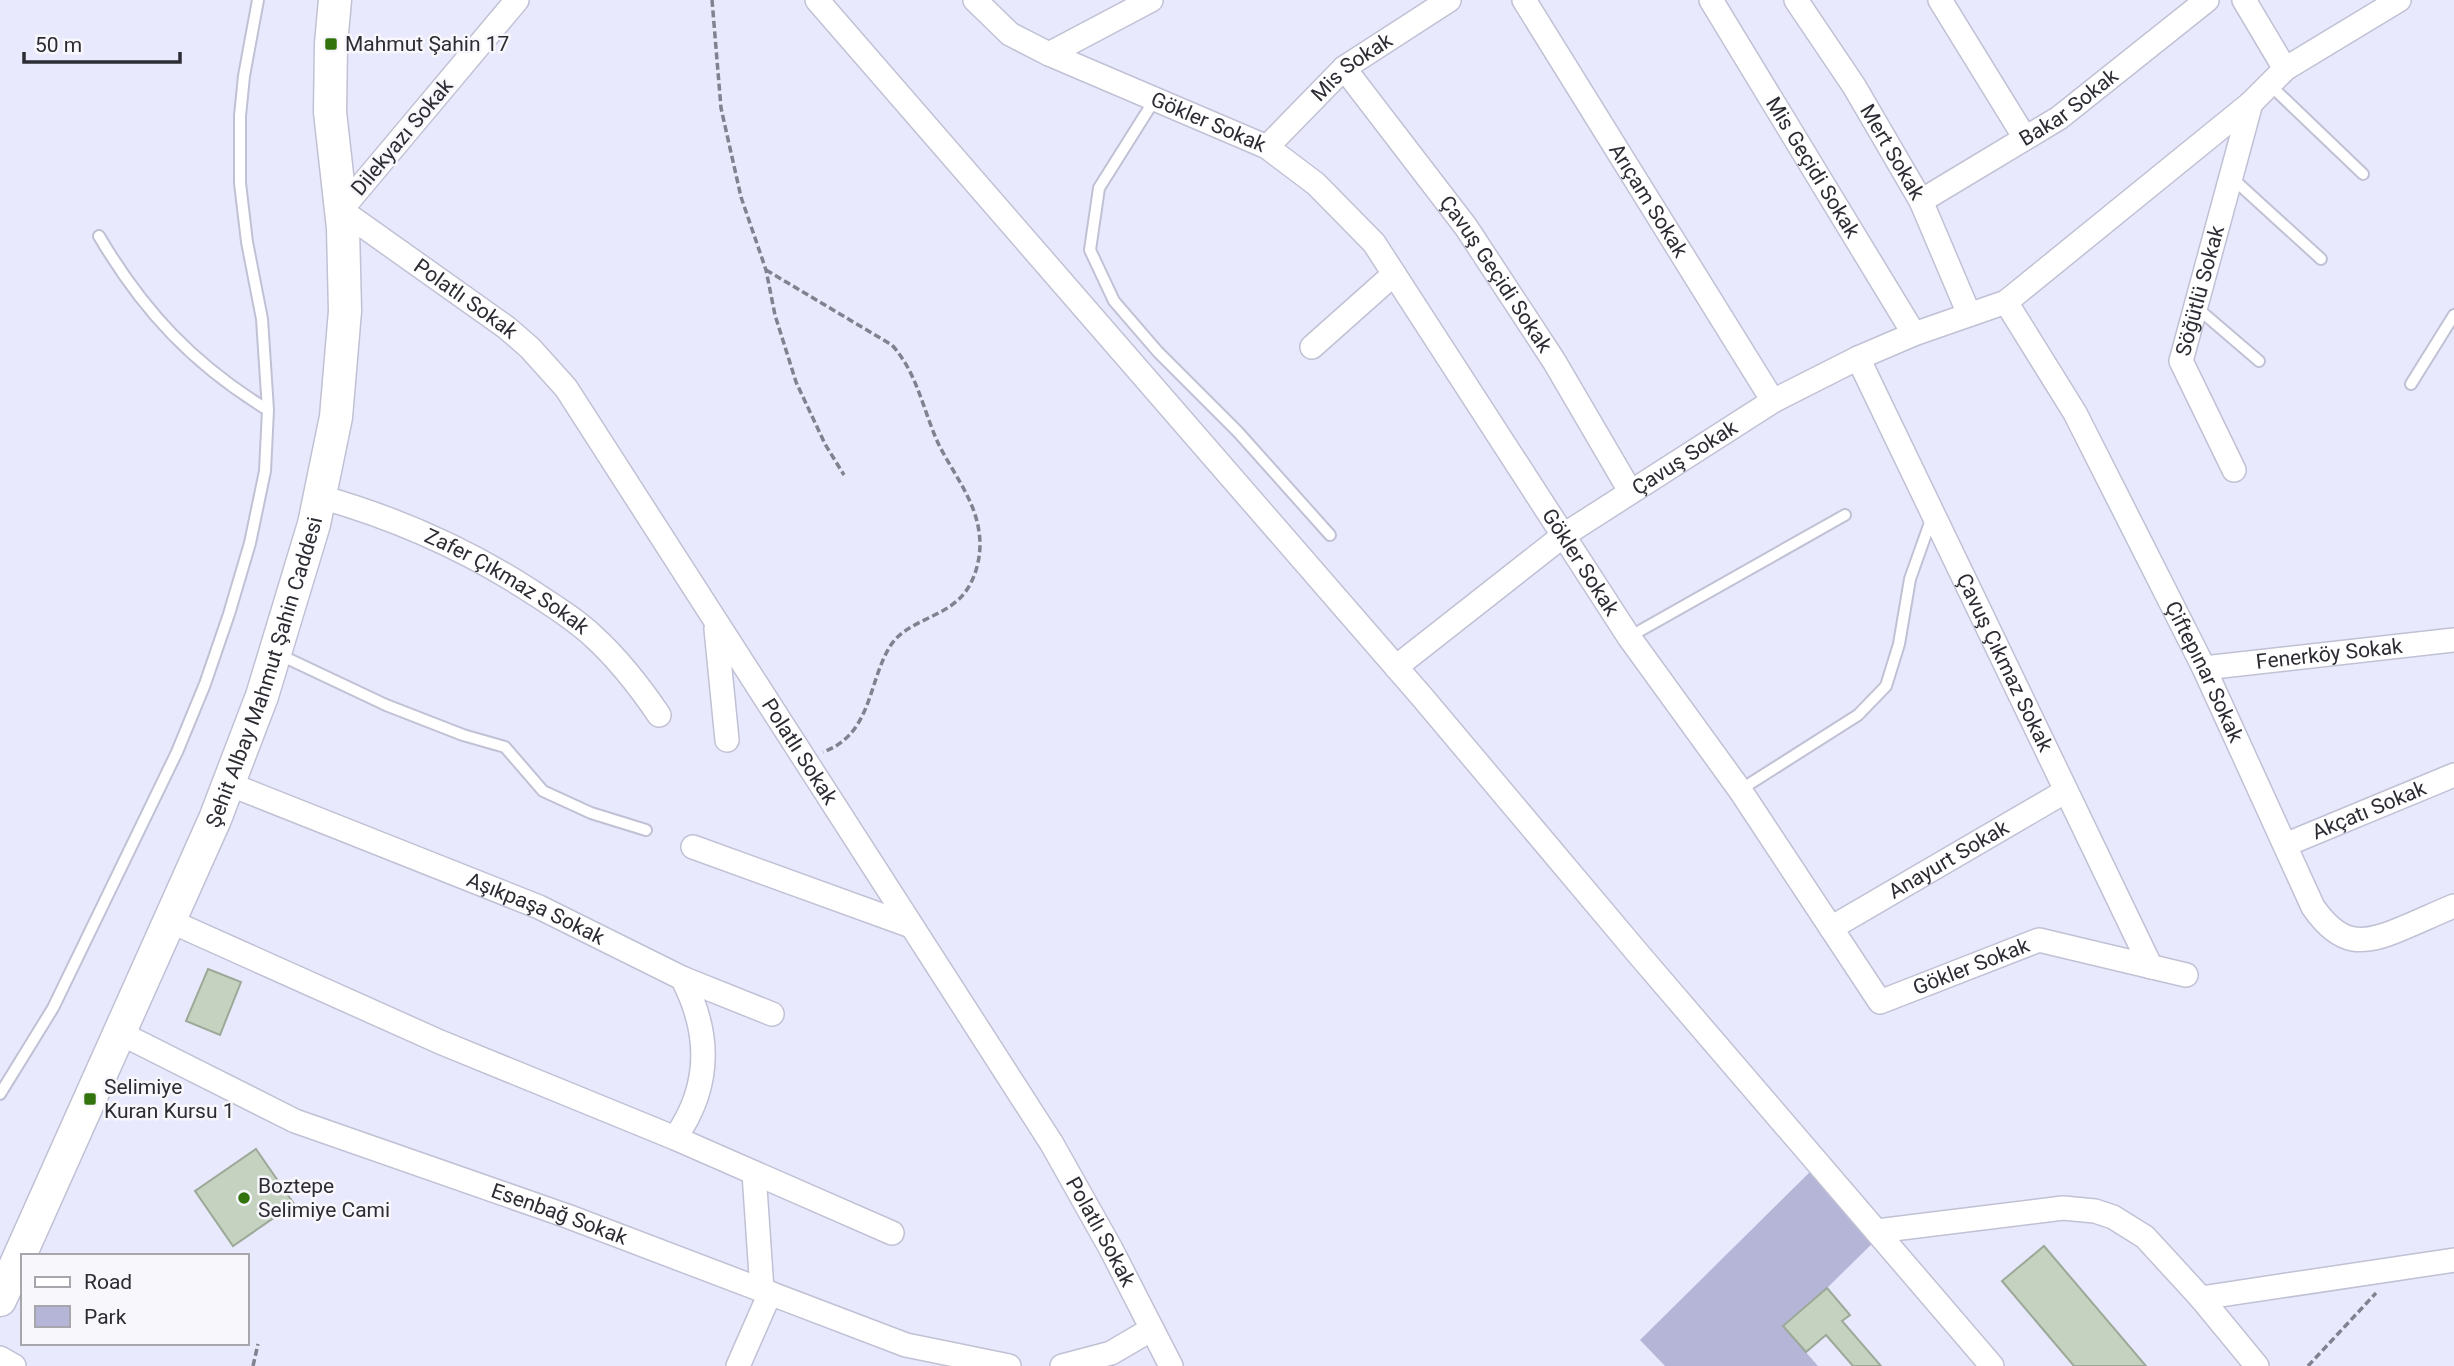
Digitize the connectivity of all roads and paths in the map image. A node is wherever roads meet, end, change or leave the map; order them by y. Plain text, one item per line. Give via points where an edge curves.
1 (258, 0) edge
2 (335, 0) edge
3 (517, 0) edge
4 (712, 0) edge
5 (817, 0) edge
6 (975, 0) edge
7 (1151, 0) edge
8 (1449, 0) edge
9 (1524, 0) edge
10 (1711, 0) edge
11 (1796, 0) edge
12 (1940, 0) edge
13 (2207, 0) edge
14 (2244, 0) edge
15 (2399, 0) edge
16 (1049, 54) junction
17 (1344, 68) junction
18 (2277, 77) junction
19 (1155, 99) junction
20 (2251, 103) junction
21 (2025, 138) junction
22 (1267, 147) junction
23 (2363, 174) dead end
24 (2231, 177) junction
25 (1921, 201) junction
26 (341, 210) junction
27 (99, 236) dead end
28 (2321, 259) dead end
29 (766, 270) junction
30 (1394, 274) junction
31 (2006, 302) junction
32 (2196, 307) junction
33 (1969, 314) junction
34 (2454, 315) edge
35 (1914, 334) junction
36 (1312, 347) dead end
37 (1857, 358) junction
38 (2259, 361) dead end
39 (2411, 384) dead end
40 (1773, 401) junction
41 (268, 410) junction
42 (2234, 470) dead end
43 (844, 475) dead end
44 (1630, 491) junction
45 (321, 496) junction
46 (1933, 514) junction
47 (1844, 515) dead end
48 (1330, 535) dead end
49 (1563, 535) junction
50 (715, 623) junction
51 (1629, 637) junction
52 (2454, 640) edge
53 (276, 653) junction
54 (1396, 667) junction
55 (2204, 668) junction
56 (659, 715) dead end
57 (727, 740) dead end
58 (803, 756) junction
59 (2454, 775) edge
60 (229, 784) junction
61 (1740, 790) junction
62 (2066, 791) junction
63 (646, 830) dead end
64 (2285, 845) junction
65 (693, 847) dead end
66 (2454, 906) edge
67 (170, 921) junction
68 (911, 926) junction
69 (1831, 928) junction
70 (2151, 967) junction
71 (2186, 975) dead end
72 (682, 978) junction
73 (772, 1014) dead end
74 (120, 1033) junction
75 (0, 1094) edge
76 (675, 1138) junction
77 (754, 1173) junction
78 (1877, 1231) junction
79 (892, 1233) dead end
80 (2454, 1260) edge
81 (2398, 1269) junction
82 (766, 1291) junction
83 (2201, 1298) junction
84 (0, 1300) edge
85 (1152, 1329) junction
86 (258, 1344) dead end
87 (0, 1358) edge
88 (14, 1366) edge
89 (253, 1366) edge
90 (738, 1366) edge
91 (1009, 1366) edge
92 (1062, 1366) edge
93 (1171, 1366) edge
94 (1992, 1366) edge
95 (2257, 1366) edge
96 (2308, 1366) edge

1 - 41 lane via 240,116 240,183 262,318
2 - 26 street, Şehit Albay Mahmut Şahin Caddesi via 329,78
3 - 26 street, Dilekyazı Sokak
4 - 29 path via 718,81 730,153
5 - 54 street
6 - 16 street, Gökler Sokak via 1010,34
7 - 16 street
8 - 17 street, Mis Sokak
9 - 40 street, Arıçam Sokak
10 - 35 street, Mis Geçidi Sokak
11 - 25 street, Mert Sokak via 1854,86
12 - 21 street
13 - 21 street, Bakar Sokak via 2059,118
14 - 18 street
15 - 18 street, Söğütlü Sokak
16 - 19 street, Gökler Sokak
17 - 22 street, Mis Sokak
17 - 44 street, Çavuş Geçidi Sokak via 1473,238 1554,361
18 - 20 street, Söğütlü Sokak
18 - 23 lane
19 - 22 street, Gökler Sokak
19 - 48 lane via 1099,188 1090,250 1114,301
20 - 24 street, Söğütlü Sokak
20 - 31 street, Söğütlü Sokak
21 - 25 street, Bakar Sokak
22 - 30 street, Gökler Sokak via 1336,203 1374,243
24 - 28 lane
24 - 32 street, Söğütlü Sokak
25 - 33 street, Mert Sokak
26 - 45 street, Şehit Albay Mahmut Şahin Caddesi via 345,270 342,364
26 - 50 street, Polatlı Sokak via 507,328 549,367
27 - 41 lane via 135,292 174,338 213,373
29 - 43 path via 796,383
29 - 58 path via 899,353 917,383 938,443 968,497 980,534 977,565 962,596 895,639 851,733 831,749
30 - 36 street
30 - 49 street, Gökler Sokak
31 - 33 street, Çavuş Sokak
31 - 55 street, Çiftepınar Sokak via 2076,413
32 - 38 lane
32 - 42 street, Söğütlü Sokak via 2181,361
33 - 35 street, Çavuş Sokak
34 - 39 lane
35 - 37 street, Çavuş Sokak
37 - 40 street, Çavuş Sokak
37 - 46 street, Çavuş Çıkmaz Sokak
40 - 44 street, Çavuş Sokak
41 - 75 lane via 265,471 250,543 205,684 146,819 52,1008
44 - 49 street, Çavuş Sokak
45 - 53 street, Şehit Albay Mahmut Şahin Caddesi
45 - 56 street, Zafer Çıkmaz Sokak via 442,541 542,598 612,654
46 - 61 lane via 1910,579 1886,686 1858,715
46 - 62 street, Çavuş Çıkmaz Sokak
47 - 51 lane
49 - 51 street, Gökler Sokak
49 - 54 street, Çavuş Sokak
50 - 57 street
50 - 58 street, Polatlı Sokak
51 - 61 street, Gökler Sokak
52 - 55 street, Fenerköy Sokak
53 - 60 street, Şehit Albay Mahmut Şahin Caddesi
53 - 63 lane via 409,715 505,747 543,790 591,813
54 - 78 street
55 - 64 street, Çiftepınar Sokak
58 - 68 street, Polatlı Sokak
59 - 64 street, Akçatı Sokak
60 - 67 street, Şehit Albay Mahmut Şahin Caddesi
60 - 72 street, Aşıkpaşa Sokak via 539,907
61 - 69 street, Gökler Sokak
62 - 69 street, Anayurt Sokak
62 - 70 street, Çavuş Çıkmaz Sokak
64 - 66 street, Çiftepınar Sokak via 2314,906 2330,928 2346,937 2374,940
65 - 68 street
67 - 74 street, Şehit Albay Mahmut Şahin Caddesi
67 - 76 street via 440,1042
68 - 85 street, Polatlı Sokak via 1052,1144
69 - 70 street, Gökler Sokak via 1880,1002 2039,940
70 - 71 street, Gökler Sokak
72 - 73 street, Aşıkpaşa Sokak
72 - 76 street via 699,1020 703,1069 694,1105
74 - 82 street, Esenbağ Sokak via 295,1121
74 - 84 street, Şehit Albay Mahmut Şahin Caddesi
76 - 77 street
77 - 79 street
77 - 82 street
78 - 83 street via 2063,1208 2095,1211 2145,1237
78 - 94 street
80 - 81 street
81 - 83 street
81 - 96 path
82 - 90 street
82 - 91 street, Esenbağ Sokak via 906,1345
83 - 95 street
85 - 92 street via 1111,1353
85 - 93 street, Polatlı Sokak
86 - 89 path
87 - 88 street

